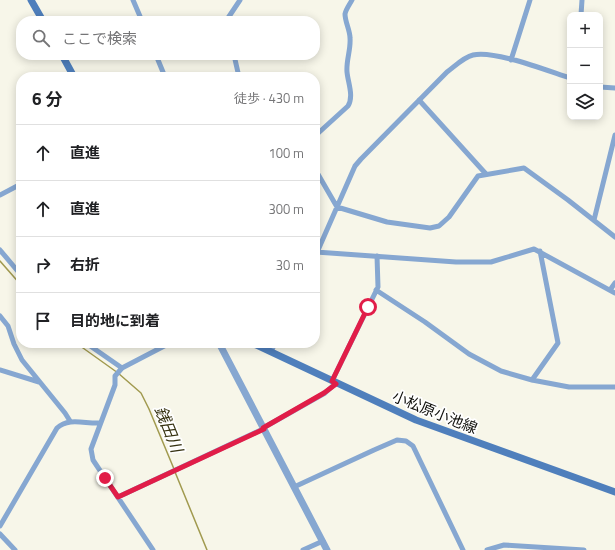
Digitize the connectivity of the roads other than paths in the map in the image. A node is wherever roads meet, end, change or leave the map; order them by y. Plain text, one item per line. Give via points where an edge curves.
1 (31, 0) edge
2 (133, 0) edge
3 (240, 0) edge
4 (352, 0) edge
5 (530, 0) edge
6 (582, 0) edge
7 (581, 12) edge
8 (40, 16) edge
9 (140, 16) edge
10 (229, 16) edge
11 (65, 60) edge
12 (158, 60) edge
13 (235, 60) edge
14 (511, 60) junction
15 (71, 72) edge
16 (163, 72) edge
17 (238, 72) edge
18 (567, 77) edge
19 (603, 87) edge
20 (615, 88) edge
21 (419, 100) junction
22 (320, 131) edge
23 (615, 136) edge
24 (486, 174) junction
25 (320, 179) edge
26 (16, 187) edge
27 (0, 195) edge
28 (337, 207) junction
29 (594, 220) junction
30 (615, 237) edge
31 (320, 245) edge
32 (0, 250) edge
33 (540, 251) junction
34 (320, 254) edge
35 (377, 256) junction
36 (16, 270) edge
37 (615, 283) edge
38 (376, 290) junction
39 (610, 290) junction
40 (615, 293) edge
41 (0, 316) edge
42 (93, 348) edge
43 (160, 348) edge
44 (222, 348) edge
45 (263, 348) edge
46 (273, 348) edge
47 (271, 352) junction
48 (122, 368) junction
49 (0, 370) edge
50 (532, 380) junction
51 (39, 382) junction
52 (334, 382) junction
53 (615, 387) edge
54 (70, 421) junction
55 (100, 423) junction
56 (263, 429) junction
57 (294, 487) junction
58 (615, 492) edge
59 (118, 497) junction
60 (0, 526) edge
61 (0, 534) edge
62 (323, 541) junction
63 (15, 550) edge
64 (153, 550) edge
65 (303, 550) edge
66 (327, 550) edge
67 (463, 550) edge
68 (487, 550) edge
69 (584, 550) edge

1 - 8 main road
2 - 9 street
3 - 10 street
4 - 22 street via 345,12 350,37 350,49 346,60 350,102
5 - 14 street
6 - 7 street
11 - 15 main road
12 - 16 street
13 - 17 street
14 - 18 street
14 - 21 street via 492,55 473,55 447,72
19 - 20 street
21 - 24 street
21 - 28 street via 355,166
23 - 29 street
24 - 28 street via 478,176 449,217 439,226 430,228 387,222
24 - 29 street via 524,168
25 - 28 street
26 - 27 street
28 - 31 street
29 - 30 street
32 - 36 street
33 - 35 street via 529,249 491,262
33 - 39 street
33 - 50 street via 558,343
34 - 35 street
35 - 38 street
37 - 39 street
38 - 50 street via 469,354 501,371
38 - 52 street
39 - 40 street
41 - 51 street via 8,326 22,360
42 - 48 street
43 - 48 street
44 - 56 street
45 - 47 main road, 小松原小池線
46 - 47 street
47 - 52 main road, 小松原小池線
48 - 55 street via 115,376 115,384
49 - 51 street
50 - 53 street via 569,387
51 - 54 street
52 - 56 street via 324,393
52 - 58 main road, 小松原小池線 via 416,420
54 - 55 street
54 - 60 street via 57,428
55 - 59 street via 91,454
56 - 57 street
56 - 59 street
57 - 62 street
57 - 67 street via 397,440 406,441 413,446
59 - 64 street
61 - 63 street
62 - 65 street
62 - 66 street
68 - 69 street via 504,545

